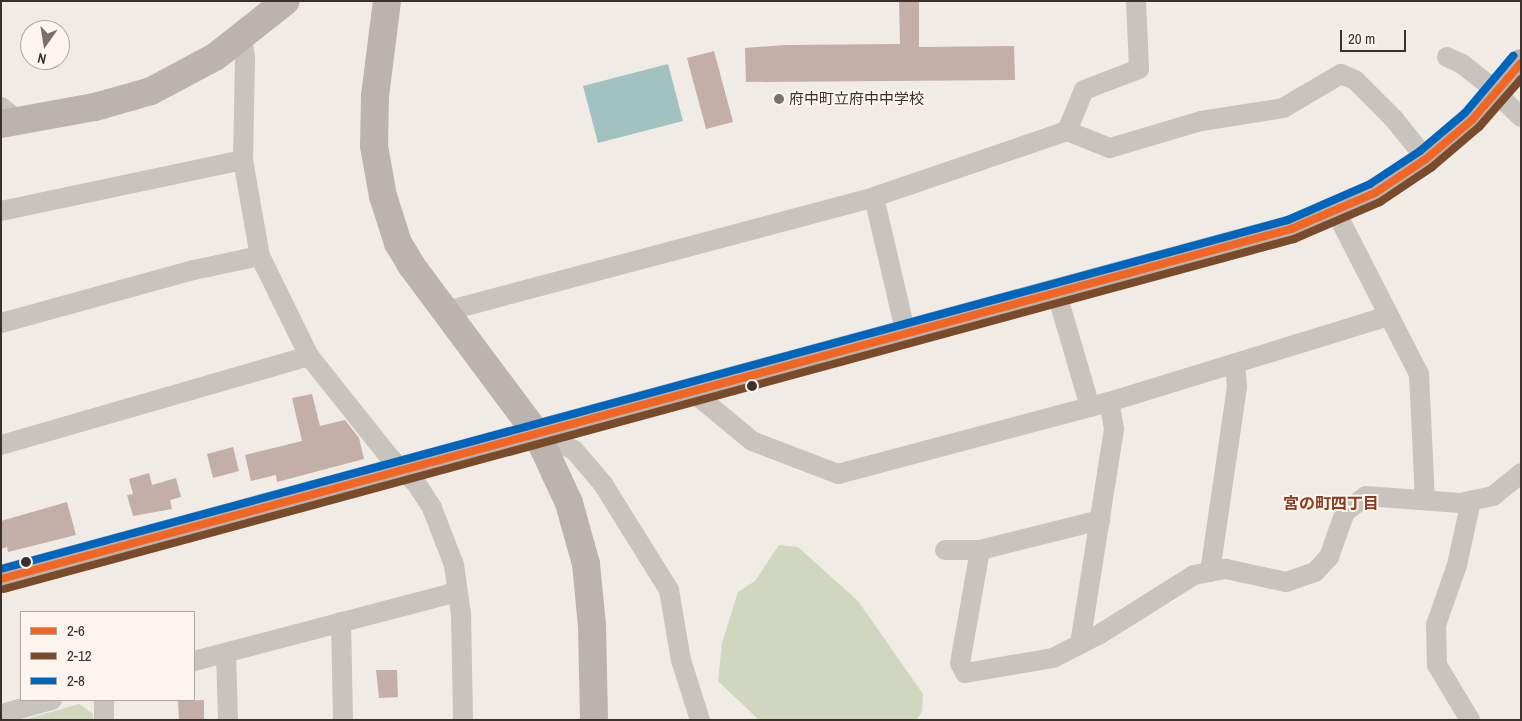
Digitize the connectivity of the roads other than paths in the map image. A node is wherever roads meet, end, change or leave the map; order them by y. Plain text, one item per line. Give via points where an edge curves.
1 (286, 1) edge
2 (387, 1) edge
3 (1136, 1) edge
4 (242, 38) junction
5 (1446, 57) dead end
6 (1521, 63) edge
7 (1498, 92) junction
8 (7, 117) edge
9 (1521, 117) edge
10 (1067, 131) junction
11 (1426, 159) junction
12 (243, 160) junction
13 (874, 197) junction
14 (1, 211) edge
15 (1336, 212) junction
16 (260, 256) junction
17 (1057, 294) junction
18 (443, 312) junction
19 (1388, 316) junction
20 (1, 323) edge
21 (906, 334) junction
22 (309, 356) junction
23 (1235, 363) junction
24 (694, 393) junction
25 (1099, 404) junction
26 (536, 434) junction
27 (1, 445) edge
28 (402, 471) junction
29 (1521, 473) edge
30 (1425, 500) junction
31 (1471, 500) junction
32 (1100, 520) junction
33 (945, 550) dead end
34 (980, 550) junction
35 (1210, 572) junction
36 (1, 579) edge
37 (457, 592) junction
38 (341, 622) junction
39 (1080, 644) junction
40 (226, 653) junction
41 (195, 661) edge
42 (48, 701) edge
43 (104, 701) edge
44 (1, 714) edge
45 (104, 720) edge
46 (228, 720) edge
47 (343, 720) edge
48 (463, 720) edge
49 (594, 720) edge
50 (700, 720) edge
51 (1470, 720) edge

1 - 4 street
2 - 18 street via 375,96 374,146 378,171 398,243
3 - 10 street via 1139,69 1084,90
4 - 8 street via 194,70 129,100
4 - 12 street via 245,58
5 - 7 street via 1462,64
6 - 7 main road
7 - 9 street
7 - 11 main road
10 - 11 street via 1110,148 1201,121 1283,108 1341,74 1356,80
10 - 13 street
11 - 15 main road via 1375,193
12 - 14 street
12 - 16 street
13 - 18 street
13 - 21 street
15 - 17 main road via 1262,238
15 - 19 street
16 - 20 street via 194,270
16 - 22 street
17 - 21 main road
17 - 25 street
18 - 26 street
19 - 23 street
19 - 30 street via 1419,374
21 - 24 main road
22 - 27 street
22 - 28 street
23 - 25 street
23 - 35 street via 1237,387
24 - 25 street via 752,440 838,474
24 - 26 main road
25 - 32 street via 1114,429
26 - 28 main road
26 - 49 street via 569,503 586,564 592,625
26 - 50 street via 574,450 603,484 669,590 681,660
28 - 36 main road
28 - 37 street via 416,483 432,508 454,565
29 - 31 street via 1493,496
30 - 31 street
30 - 35 street via 1366,496 1345,512 1328,557 1308,575 1286,582 1226,568
31 - 51 street via 1457,565 1436,625 1437,665
32 - 34 street
32 - 39 street
33 - 34 street
34 - 39 street via 960,663 965,673 1053,658
35 - 39 street via 1194,575
37 - 38 street
37 - 48 street
38 - 40 street
38 - 47 street
40 - 41 street
40 - 46 street
42 - 44 street
43 - 45 street

